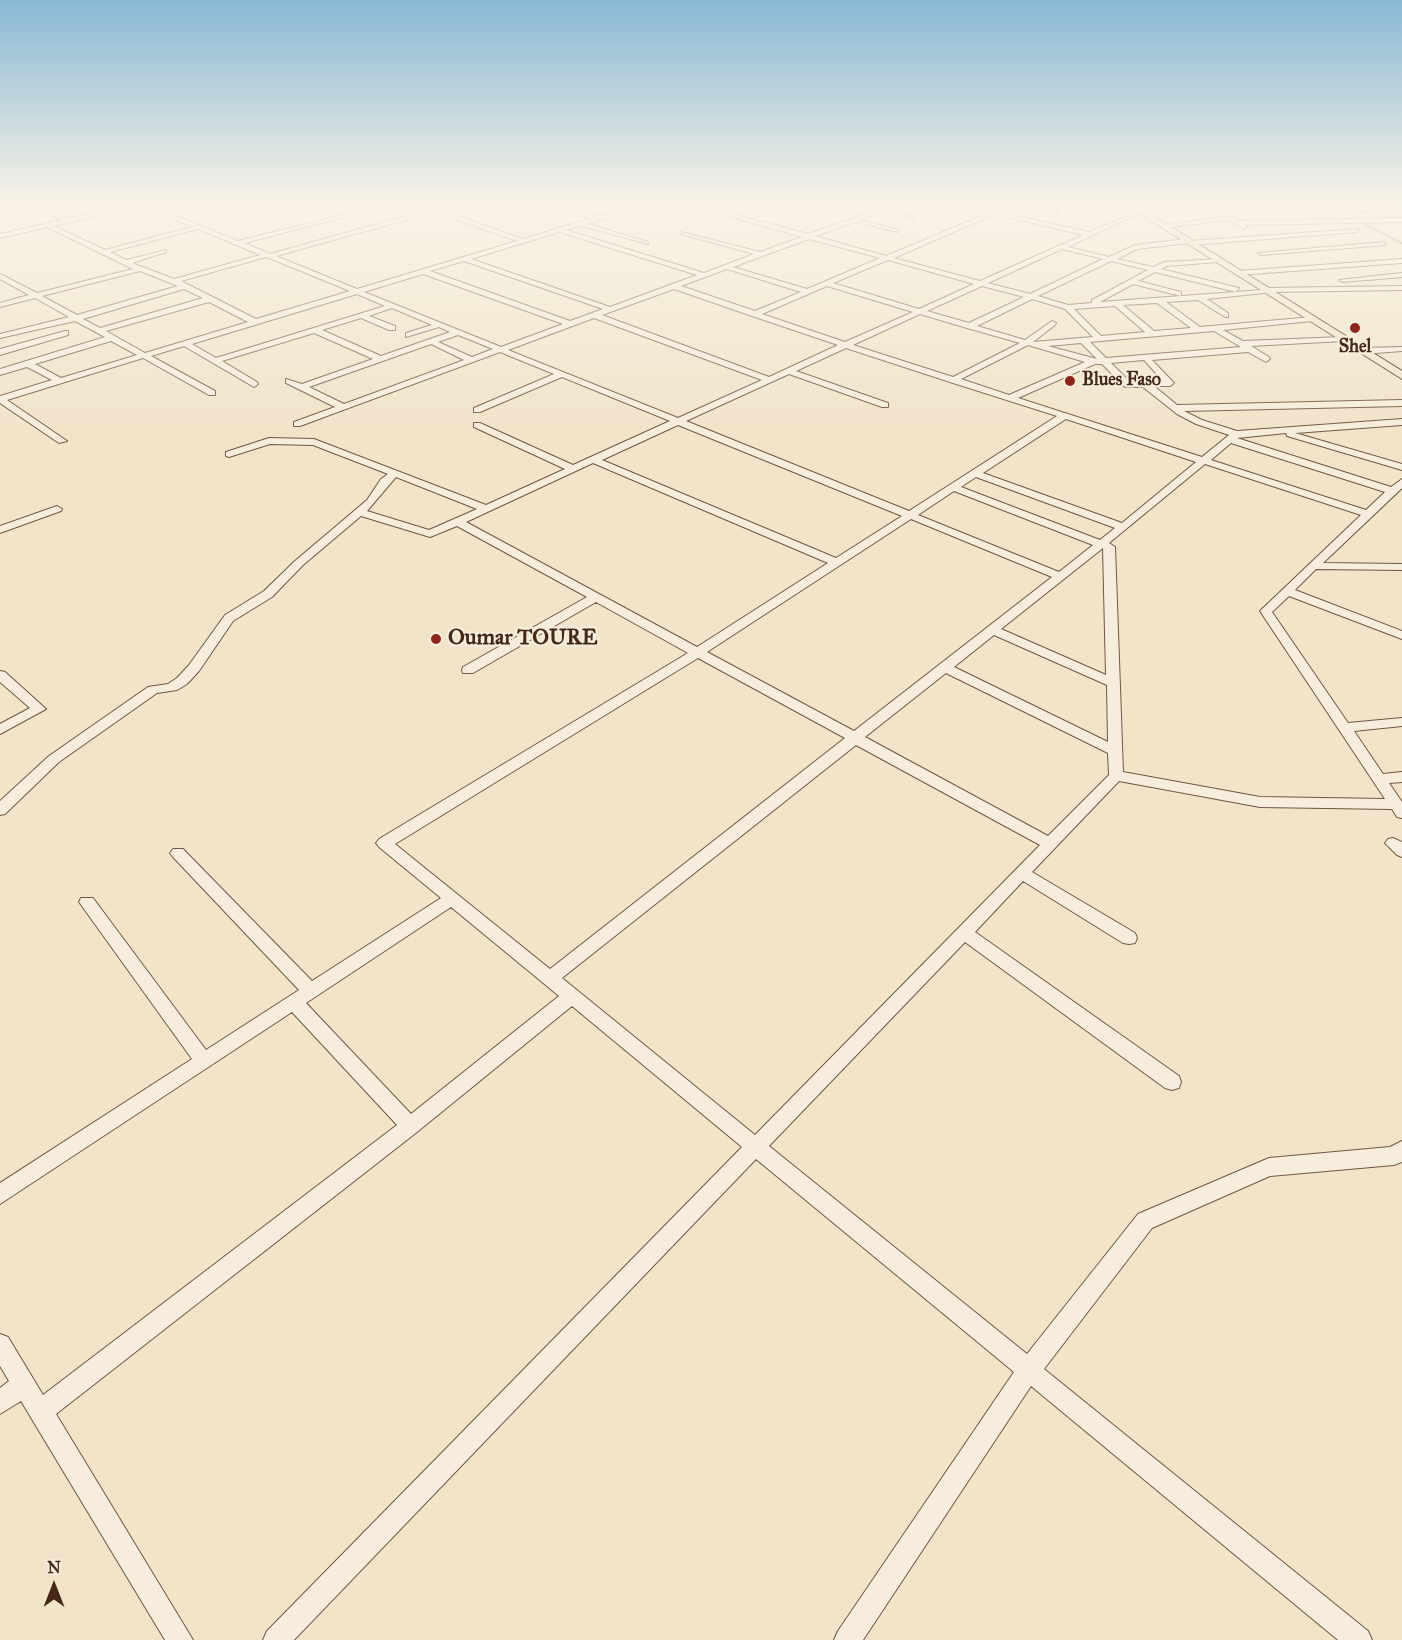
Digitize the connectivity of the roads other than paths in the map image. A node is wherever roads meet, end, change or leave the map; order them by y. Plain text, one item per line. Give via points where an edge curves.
1 (174, 281) edge
2 (10, 282) edge
3 (90, 282) edge
4 (333, 282) edge
5 (387, 282) edge
6 (451, 282) edge
7 (531, 282) edge
8 (686, 282) edge
9 (774, 282) edge
10 (833, 282) edge
11 (976, 282) edge
12 (985, 282) edge
13 (1063, 282) edge
14 (1132, 282) joint
15 (1201, 282) edge
16 (1252, 282) edge
17 (1316, 282) edge
18 (982, 283) junction
19 (827, 284) junction
20 (673, 286) junction
21 (183, 287) junction
22 (1402, 288) edge
23 (1323, 290) junction
24 (356, 291) junction
25 (1267, 291) junction
26 (809, 292) junction
27 (1250, 294) junction
28 (36, 296) junction
29 (1031, 297) junction
30 (1196, 298) junction
31 (209, 300) junction
32 (1158, 300) junction
33 (1116, 303) junction
34 (0, 305) edge
35 (1090, 305) junction
36 (392, 306) junction
37 (1068, 307) junction
38 (610, 309) junction
39 (920, 311) junction
40 (755, 314) junction
41 (361, 315) junction
42 (594, 315) junction
43 (1225, 315) dead end
44 (73, 318) junction
45 (1312, 319) junction
46 (255, 322) junction
47 (1052, 323) dead end
48 (570, 324) junction
49 (439, 325) junction
50 (970, 326) junction
51 (392, 328) dead end
52 (1215, 328) junction
53 (315, 330) junction
54 (1199, 330) junction
55 (99, 331) junction
56 (458, 332) junction
57 (65, 333) dead end
58 (1166, 333) junction
59 (1152, 334) junction
60 (409, 335) dead end
61 (0, 336) edge
62 (112, 338) junction
63 (1099, 339) junction
64 (1343, 339) junction
65 (1174, 340) dead end
66 (1084, 341) junction
67 (432, 342) junction
68 (185, 343) junction
69 (1030, 344) junction
70 (846, 345) junction
71 (1184, 347) dead end
72 (1246, 347) junction
73 (500, 349) junction
74 (1402, 349) edge
75 (0, 351) edge
76 (1363, 351) junction
77 (1192, 354) junction
78 (143, 356) junction
79 (1146, 358) junction
80 (381, 359) junction
81 (1266, 359) dead end
82 (215, 360) junction
83 (471, 360) junction
84 (1104, 361) junction
85 (1093, 362) junction
86 (28, 364) junction
87 (789, 371) junction
88 (0, 372) edge
89 (562, 374) junction
90 (1402, 376) edge
91 (770, 380) junction
92 (953, 380) junction
93 (60, 381) junction
94 (289, 381) dead end
95 (254, 384) dead end
96 (1145, 384) junction
97 (301, 387) junction
98 (212, 393) dead end
99 (1010, 398) junction
100 (0, 399) edge
101 (1402, 403) edge
102 (885, 405) dead end
103 (343, 407) junction
104 (1175, 408) junction
105 (477, 410) dead end
106 (1064, 416) junction
107 (678, 422) junction
108 (1402, 422) edge
109 (297, 424) dead end
110 (477, 425) dead end
111 (1281, 431) junction
112 (1233, 437) junction
113 (62, 441) dead end
114 (229, 454) dead end
115 (594, 460) junction
116 (1206, 461) junction
117 (1402, 467) edge
118 (574, 469) junction
119 (395, 473) junction
120 (976, 474) junction
121 (955, 488) junction
122 (1398, 488) edge
123 (487, 508) junction
124 (57, 509) dead end
125 (361, 512) junction
126 (1368, 514) junction
127 (911, 516) junction
128 (458, 522) junction
129 (1123, 528) junction
130 (0, 530) edge
131 (1102, 544) junction
132 (837, 563) junction
133 (1314, 566) junction
134 (1402, 567) edge
135 (1060, 576) junction
136 (1287, 591) junction
137 (596, 597) junction
138 (992, 630) junction
139 (1402, 635) edge
140 (698, 652) junction
141 (944, 667) junction
142 (468, 670) dead end
143 (0, 675) edge
144 (1113, 683) junction
145 (1402, 722) edge
146 (1343, 728) junction
147 (0, 730) edge
148 (855, 738) junction
149 (1115, 751) junction
150 (1116, 776) junction
151 (1402, 777) edge
152 (1379, 779) junction
153 (1399, 809) edge
154 (0, 810) edge
155 (1402, 842) edge
156 (1050, 844) junction
157 (1402, 851) edge
158 (178, 853) dead end
159 (1022, 873) junction
160 (453, 898) junction
161 (87, 903) dead end
162 (964, 933) junction
163 (1129, 938) dead end
164 (550, 978) junction
165 (311, 991) junction
166 (573, 996) junction
167 (294, 1002) junction
168 (204, 1061) junction
169 (1172, 1082) dead end
170 (410, 1126) junction
171 (756, 1147) junction
172 (1402, 1150) edge
173 (0, 1194) edge
174 (0, 1345) edge
175 (1029, 1370) junction
176 (24, 1384) junction
177 (0, 1402) edge
178 (41, 1411) junction
179 (180, 1640) edge
180 (276, 1640) edge
181 (847, 1640) edge
182 (1359, 1640) edge

1 - 21 street
2 - 28 street
3 - 28 street
4 - 24 street
5 - 24 street
6 - 48 street
7 - 38 street
8 - 20 street
9 - 26 street
10 - 19 street
11 - 18 street
12 - 18 street
13 - 29 street
14 - 30 street
14 - 35 street
15 - 27 street
16 - 25 main road
17 - 23 street via 1310,282
18 - 29 street
18 - 39 street
19 - 26 street
19 - 39 street
20 - 38 street
20 - 40 street
21 - 31 street
21 - 44 street
22 - 23 street
23 - 25 street
24 - 36 street
24 - 46 street
25 - 27 street
25 - 45 main road
26 - 40 street
27 - 30 street
28 - 34 street
28 - 44 street
29 - 37 street
29 - 50 street
30 - 32 street
30 - 43 street
31 - 46 street
31 - 55 street
32 - 33 street
32 - 54 street
33 - 35 street
33 - 59 street
35 - 37 street
36 - 41 street
36 - 49 street
37 - 63 street
38 - 42 street
39 - 50 street
39 - 70 street
40 - 70 street
41 - 51 street
41 - 53 street
42 - 48 street
42 - 91 street
44 - 55 street
44 - 61 street
45 - 52 street
45 - 64 main road
46 - 68 street
47 - 69 street
48 - 73 street
49 - 56 street
49 - 60 street
50 - 69 street
52 - 54 street
52 - 72 street
53 - 80 street
53 - 82 street
54 - 58 street
55 - 62 street
56 - 67 street
56 - 73 street
57 - 75 street
58 - 59 street
58 - 65 street
59 - 63 street
62 - 78 street
62 - 86 street
63 - 66 street
64 - 72 street
64 - 76 main road
66 - 69 street
66 - 84 street
67 - 80 street
67 - 83 street
68 - 78 street
68 - 82 street
69 - 85 street
69 - 92 street
70 - 87 street
70 - 92 street
71 - 77 street
72 - 77 street
72 - 81 street
73 - 83 street
73 - 89 street
74 - 76 street
76 - 90 main road
77 - 79 street
78 - 93 street
78 - 98 street
79 - 84 street
79 - 96 street via 1170,383
80 - 97 street
82 - 95 street
83 - 103 street
84 - 85 street
84 - 96 street via 1128,385
85 - 99 street
86 - 88 street
86 - 93 street
87 - 91 street
87 - 102 street
89 - 105 street
89 - 107 street
91 - 107 street
92 - 99 street
93 - 100 street
94 - 97 street
96 - 104 street
97 - 103 street
99 - 106 street
100 - 113 street
101 - 104 street
103 - 109 street
104 - 112 street
106 - 116 street
106 - 120 street
107 - 115 street
107 - 127 street
108 - 111 street
110 - 118 street
111 - 112 street
111 - 117 street
112 - 116 street
112 - 122 street
114 - 119 street via 269,441 314,442
115 - 118 street
115 - 132 street
116 - 126 street
116 - 129 street
118 - 123 street
119 - 123 street
119 - 125 street
120 - 121 street
120 - 129 street
121 - 127 street
121 - 131 street
122 - 126 street
123 - 128 street
124 - 130 street
125 - 128 street via 430,534
125 - 154 street via 268,594 229,618 182,681 153,690 54,759
126 - 133 street
127 - 132 street
127 - 135 street
128 - 137 street
129 - 131 street
131 - 135 street
131 - 144 street via 1109,547
132 - 140 street
133 - 134 street
133 - 136 street
135 - 138 street
136 - 139 street
136 - 146 street via 1266,611
137 - 140 street
137 - 142 street
138 - 141 street
138 - 144 street
140 - 148 street
140 - 160 street via 384,843
141 - 148 street
141 - 149 street
143 - 147 street via 39,710
144 - 149 street
145 - 146 street
146 - 152 street
148 - 156 street
148 - 164 street
149 - 150 street
150 - 153 street via 1260,802
150 - 156 street
151 - 152 street
152 - 153 street
155 - 157 street via 1393,843
156 - 159 street
158 - 165 street
159 - 162 street
159 - 163 street
160 - 164 street
160 - 165 street
161 - 168 street
162 - 169 street
162 - 171 street
164 - 166 street
165 - 167 street
166 - 170 street
166 - 171 street
167 - 168 street
167 - 170 street
168 - 173 street
170 - 178 street
171 - 175 street
171 - 180 street
172 - 175 street via 1394,1156 1269,1167 1145,1221
174 - 176 street
175 - 181 street
175 - 182 street
176 - 177 street
176 - 178 street
178 - 179 street

